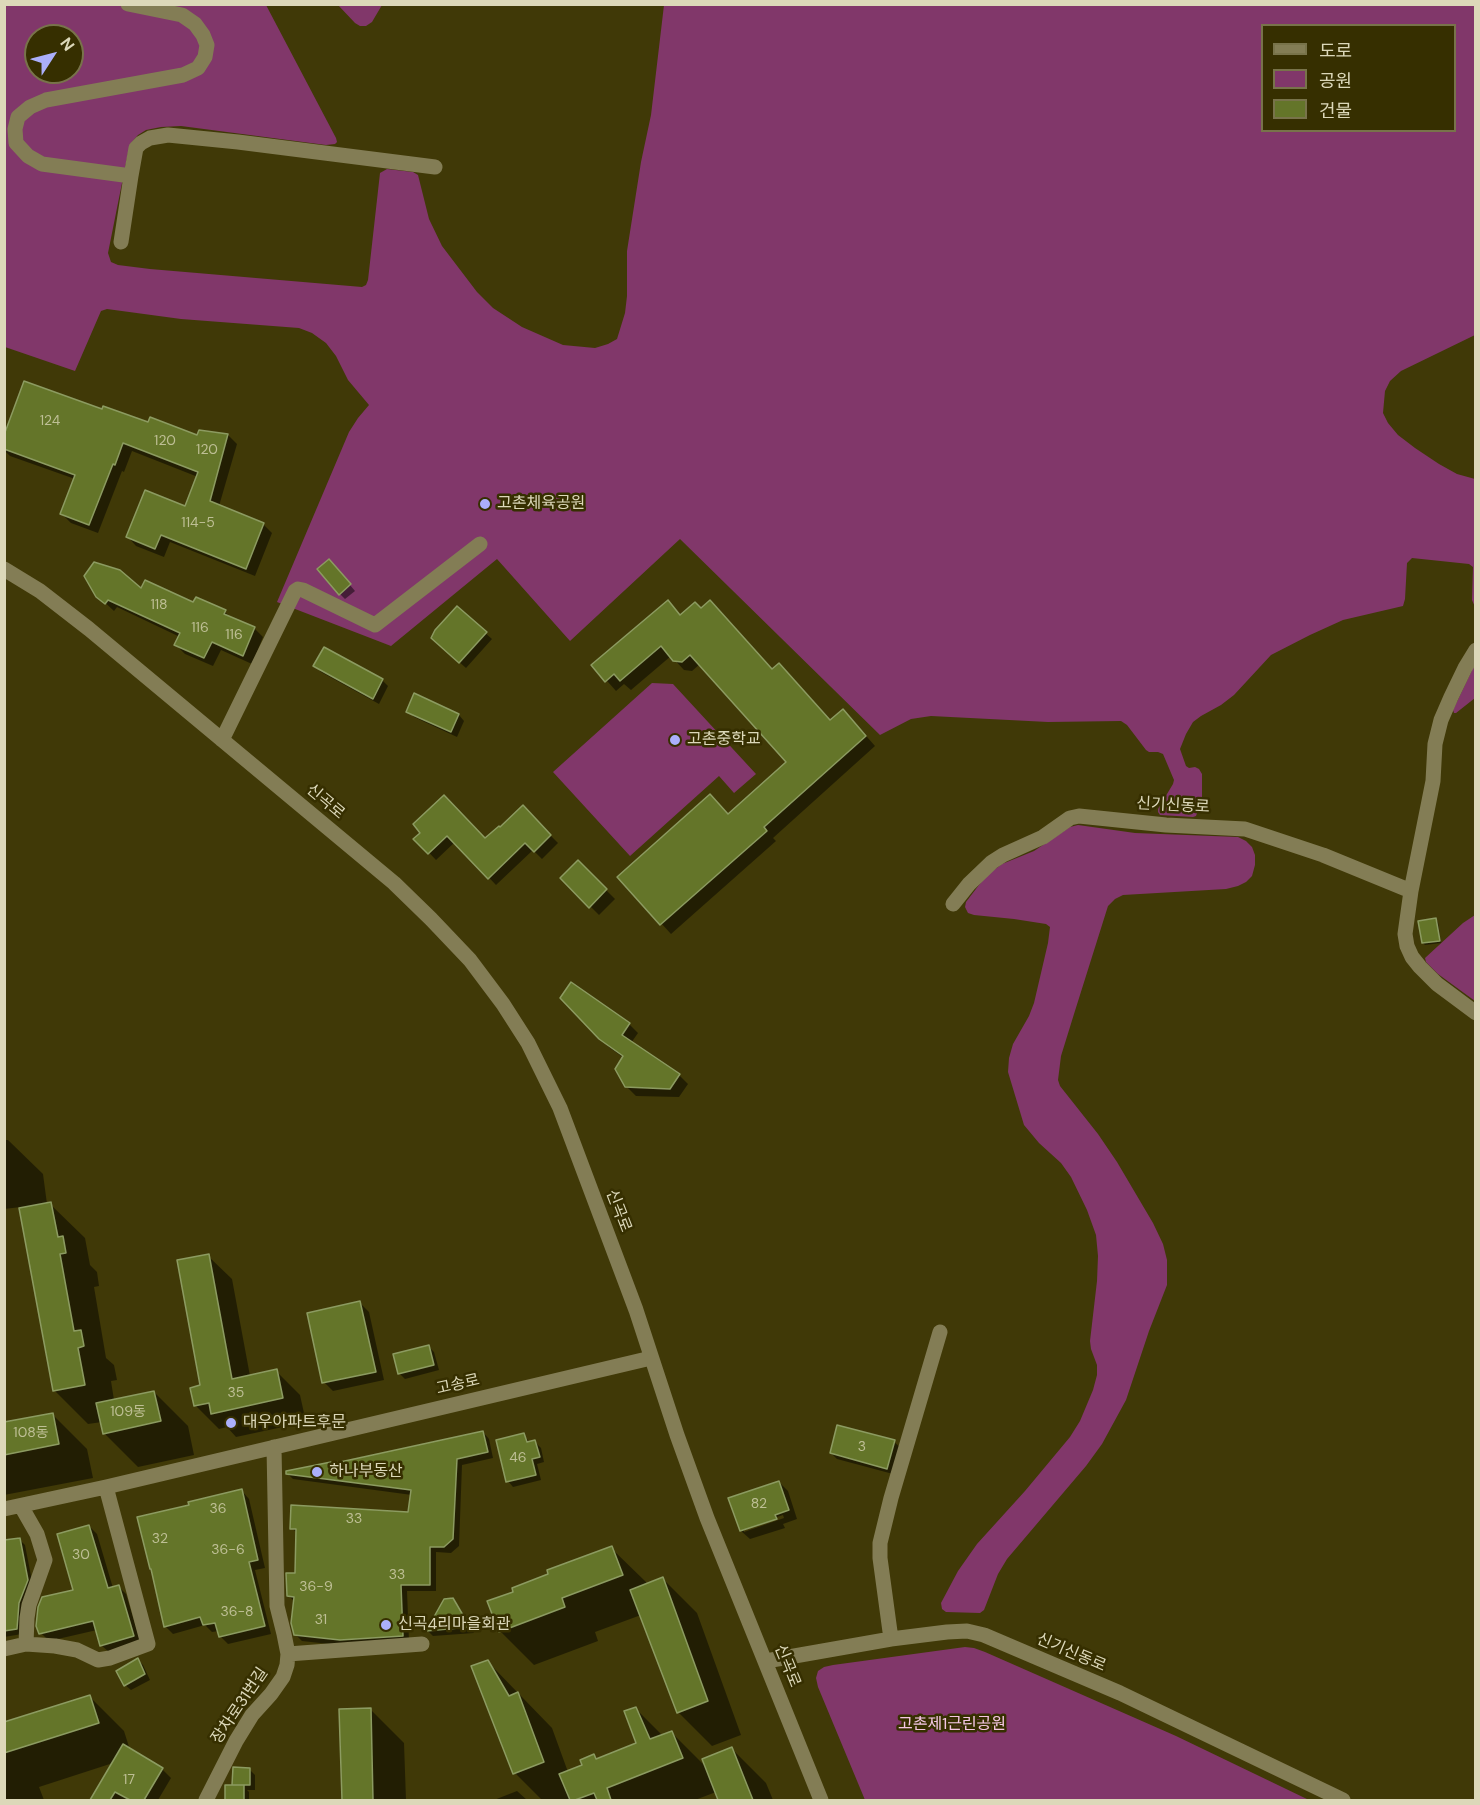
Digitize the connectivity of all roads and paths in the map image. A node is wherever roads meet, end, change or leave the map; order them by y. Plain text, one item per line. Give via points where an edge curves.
1 (128, 4) edge
2 (435, 167) dead end
3 (131, 176) junction
4 (121, 242) dead end
5 (480, 544) dead end
6 (4, 569) edge
7 (1476, 650) edge
8 (222, 740) junction
9 (1411, 891) junction
10 (953, 904) dead end
11 (1476, 1013) edge
12 (940, 1332) dead end
13 (651, 1359) junction
14 (274, 1447) junction
15 (106, 1488) junction
16 (21, 1506) junction
17 (4, 1509) edge
18 (891, 1639) junction
19 (27, 1644) junction
20 (422, 1644) dead end
21 (4, 1649) edge
22 (288, 1654) junction
23 (766, 1661) junction
24 (206, 1800) edge
25 (821, 1800) edge
26 (1343, 1800) edge

1 - 3 street via 182,15 195,24 207,45 198,68 183,75 46,100 18,117 15,129 16,143 42,164
2 - 3 street via 168,135 141,142 136,148
3 - 4 street
5 - 8 street via 375,625 303,590 295,591
6 - 8 street, 신곡로 via 89,628
7 - 9 street via 1464,668 1434,744 1433,781
8 - 13 street, 신곡로 via 401,890 470,960 503,1004 528,1043 560,1108
9 - 10 street, 신기신동로 via 1245,829 1079,816 992,862
9 - 11 street via 1405,934 1412,957 1437,984
12 - 18 street via 880,1543
13 - 14 street, 고송로
13 - 23 street, 신곡로 via 707,1518
14 - 15 street, 고송로
14 - 22 street via 277,1606
15 - 16 street, 고송로
15 - 19 street via 148,1644 98,1660 77,1650
16 - 17 street, 고송로
16 - 19 street via 37,1534 45,1560 29,1605
18 - 23 street, 신기신동로
18 - 26 street, 신기신동로 via 967,1631 984,1635 1120,1693
19 - 21 street
20 - 22 street
22 - 24 street, 장차로31번길 via 283,1677 236,1740
23 - 25 street, 신곡로

